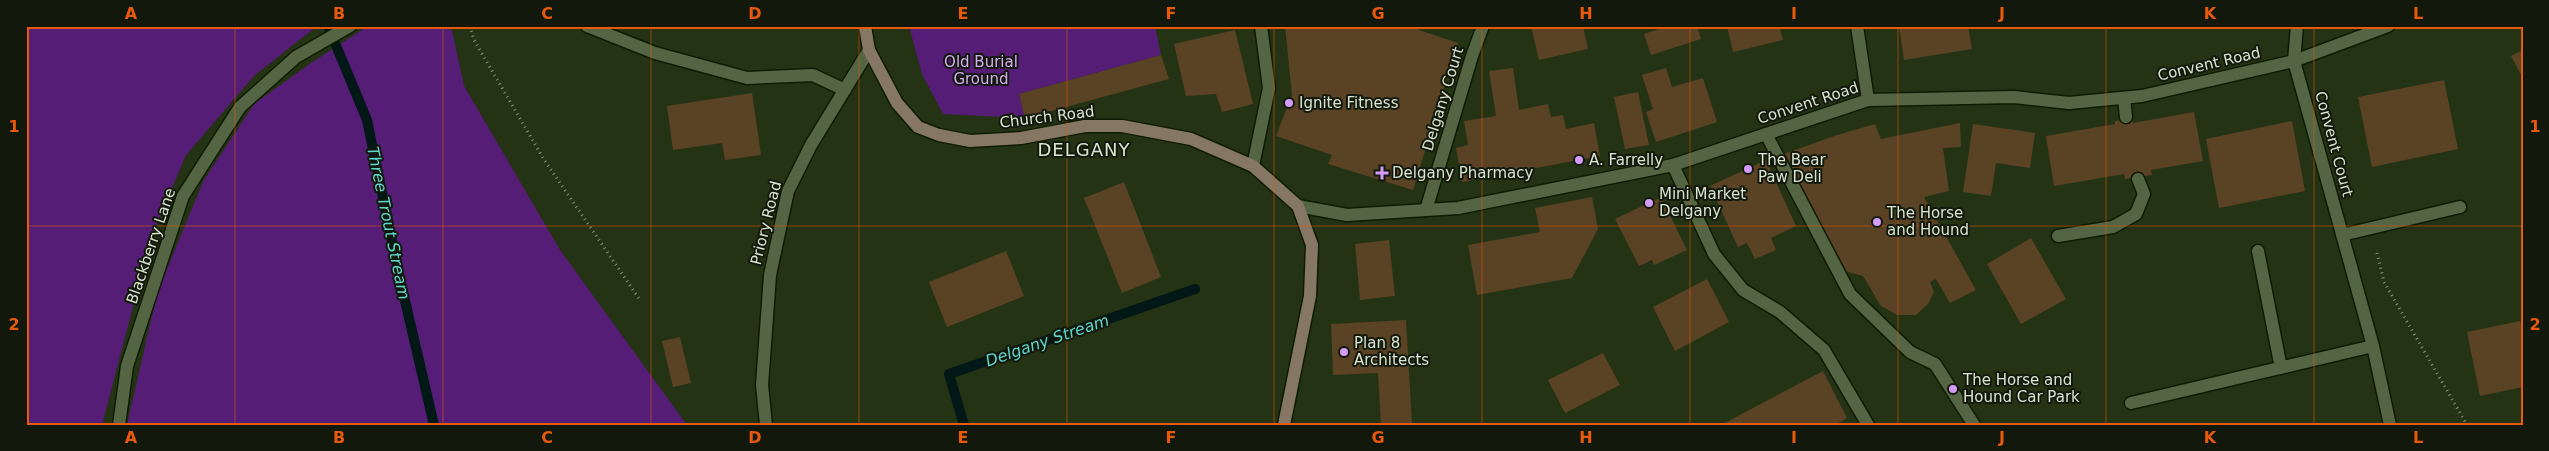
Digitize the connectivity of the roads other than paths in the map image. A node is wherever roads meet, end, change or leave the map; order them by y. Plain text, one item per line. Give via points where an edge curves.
1 (350, 26) edge
2 (587, 26) edge
3 (865, 26) edge
4 (1261, 26) edge
5 (1483, 26) edge
6 (1857, 26) edge
7 (2297, 26) edge
8 (2388, 26) edge
9 (870, 50) junction
10 (2294, 61) junction
11 (845, 90) junction
12 (2124, 98) junction
13 (1868, 100) junction
14 (2126, 117) dead end
15 (1766, 134) junction
16 (1673, 165) junction
17 (1254, 166) junction
18 (2138, 179) dead end
19 (1298, 206) junction
20 (2460, 207) dead end
21 (1426, 210) junction
22 (2342, 235) junction
23 (2058, 236) dead end
24 (2258, 252) dead end
25 (2373, 346) junction
26 (2281, 368) junction
27 (2131, 403) dead end
28 (119, 425) edge
29 (766, 425) edge
30 (1284, 425) edge
31 (1868, 425) edge
32 (1974, 425) edge
33 (2390, 425) edge

1 - 28 street, Blackberry Lane via 296,57 240,107 183,196 127,366
2 - 11 street via 656,53 747,78 814,75
3 - 9 main road, Church Road
4 - 17 street via 1269,88
5 - 21 street, Delgany Court
6 - 13 street
7 - 10 street
8 - 10 street, Convent Road
9 - 11 street, Priory Road
9 - 17 main road, Church Road via 897,103 918,127 939,135 970,141 1021,138 1085,126 1122,126 1191,139
10 - 12 street, Convent Road
10 - 22 street, Convent Court
11 - 29 street, Priory Road via 810,145 788,191 770,275 762,386
12 - 13 street, Convent Road via 2069,103 2014,97
12 - 14 street
13 - 15 street, Convent Road
15 - 16 street, Convent Road
15 - 32 street via 1850,294 1910,352 1935,364
16 - 21 street, Convent Road via 1458,208
16 - 31 street via 1714,254 1743,290 1780,312 1824,350
17 - 19 main road, Church Road
18 - 23 street via 2144,194 2136,214 2113,227
19 - 21 street, Convent Road via 1347,215
19 - 30 main road, Church Road via 1312,245 1310,296
20 - 22 street
22 - 25 street, Convent Court
24 - 26 street
25 - 26 street
25 - 33 street, Convent Court
26 - 27 street

